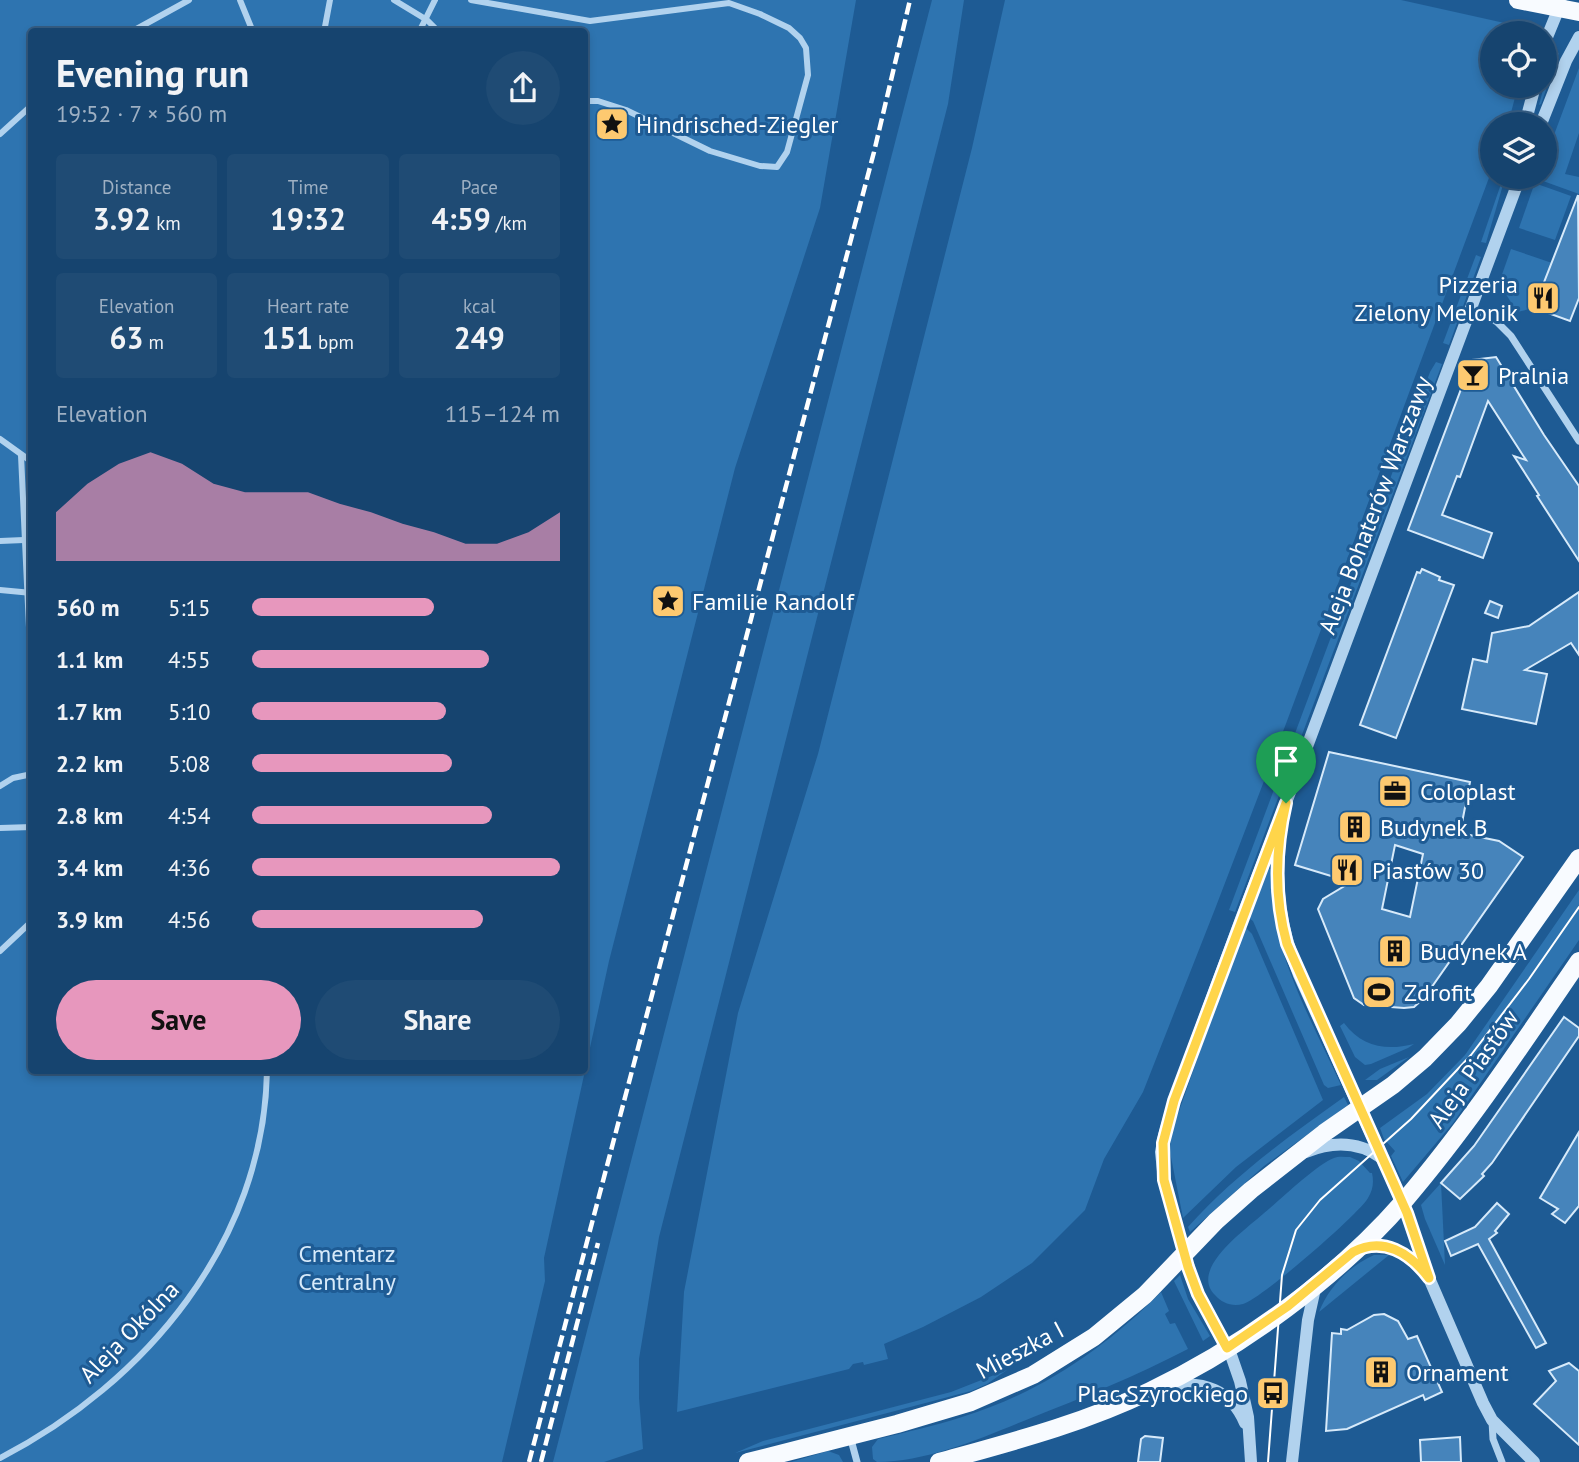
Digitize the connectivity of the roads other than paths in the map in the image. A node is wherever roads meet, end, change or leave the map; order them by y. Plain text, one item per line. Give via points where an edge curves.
1 (189, 0) edge
2 (240, 0) edge
3 (330, 0) edge
4 (394, 0) edge
5 (435, 0) edge
6 (471, 0) edge
7 (1518, 0) edge
8 (1561, 4) edge
9 (1579, 12) edge
10 (427, 20) junction
11 (1554, 21) edge
12 (138, 28) edge
13 (251, 28) edge
14 (325, 28) edge
15 (422, 28) edge
16 (435, 28) edge
17 (1579, 37) edge
18 (588, 101) edge
19 (28, 108) edge
20 (1546, 112) edge
21 (0, 134) edge
22 (1510, 189) edge
23 (1515, 189) edge
24 (1502, 222) junction
25 (1472, 307) junction
26 (0, 439) edge
27 (1579, 441) edge
28 (22, 455) junction
29 (28, 459) edge
30 (24, 540) junction
31 (0, 541) edge
32 (28, 582) edge
33 (0, 590) edge
34 (28, 593) edge
35 (28, 775) edge
36 (0, 786) edge
37 (1286, 803) junction
38 (28, 827) edge
39 (0, 828) edge
40 (1579, 858) edge
41 (28, 925) edge
42 (0, 951) edge
43 (1579, 961) edge
44 (267, 1074) edge
45 (1360, 1109) junction
46 (1382, 1158) junction
47 (1287, 1161) junction
48 (1402, 1203) junction
49 (1353, 1252) junction
50 (1185, 1255) junction
51 (1429, 1278) junction
52 (1316, 1284) junction
53 (1227, 1348) junction
54 (1152, 1390) junction
55 (1492, 1420) junction
56 (850, 1436) junction
57 (1251, 1440) junction
58 (0, 1458) edge
59 (748, 1462) edge
60 (857, 1462) edge
61 (939, 1462) edge
62 (1251, 1462) edge
63 (1292, 1462) edge
64 (1502, 1462) edge
65 (1534, 1462) edge

1 - 12 street
2 - 13 street
3 - 14 street
4 - 10 street
5 - 10 street
6 - 18 street via 590,21 729,3 789,28 804,43 807,54 807,82 787,152 776,167 710,151 626,110
7 - 8 main road
8 - 9 main road
8 - 11 street
10 - 15 street
10 - 16 street
17 - 20 street
19 - 21 street
22 - 24 street, Aleja Bohaterów Warszawy
23 - 24 street, Aleja Bohaterów Warszawy
24 - 25 street, Aleja Bohaterów Warszawy
25 - 27 street via 1511,336
25 - 37 street, Aleja Bohaterów Warszawy
26 - 28 street
28 - 29 street
28 - 30 street
30 - 31 street
30 - 32 street
33 - 34 street
35 - 36 street
37 - 45 street, Aleja Bohaterów Warszawy via 1277,860 1282,927
37 - 50 street, Aleja Bohaterów Warszawy via 1166,1126 1162,1169
38 - 39 street
40 - 45 main road, Aleja Piastów via 1468,1012 1416,1066
41 - 42 street
43 - 48 main road, Aleja Piastów via 1473,1114
44 - 58 street, Aleja Okólna via 261,1136 248,1189 194,1293 112,1383
45 - 46 street, Aleja Bohaterów Warszawy
45 - 47 main road, Aleja Piastów
46 - 47 street via 1365,1148 1340,1144
46 - 48 street, Aleja Bohaterów Warszawy
47 - 50 main road, Mieszka I via 1233,1206
48 - 49 main road, Aleja Piastów
48 - 51 street, Aleja Bohaterów Warszawy
49 - 51 street via 1369,1245 1390,1247 1409,1256
49 - 52 main road, Aleja Piastów
50 - 53 street, Aleja Bohaterów Warszawy via 1198,1294
50 - 56 main road, Mieszka I via 1114,1322 1033,1375 971,1402
51 - 55 street, Aleja Bohaterów Warszawy
52 - 53 main road, Aleja Piastów
52 - 63 street
53 - 54 main road
53 - 57 street, Aleja Bohaterów Warszawy via 1246,1405
54 - 57 street via 1184,1383 1217,1390 1237,1408
54 - 61 main road via 1049,1431
55 - 64 street
55 - 65 street
56 - 59 main road, Mieszka I
56 - 60 street
57 - 62 street, Aleja Bohaterów Warszawy

